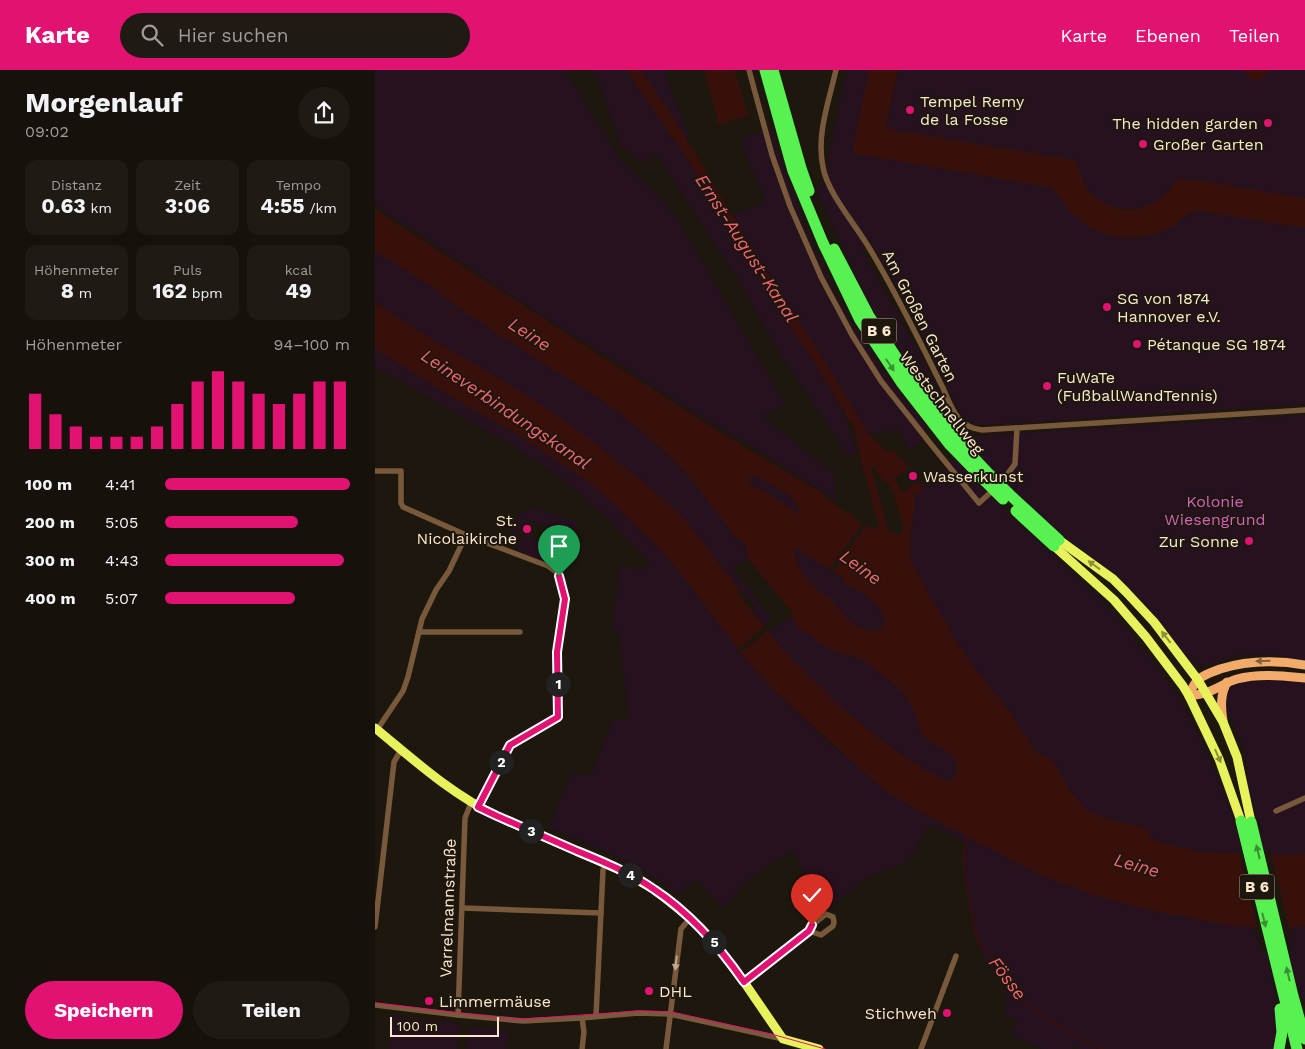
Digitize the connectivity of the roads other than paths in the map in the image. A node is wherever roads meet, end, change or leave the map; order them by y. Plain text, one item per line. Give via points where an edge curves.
1 (749, 70) edge
2 (765, 70) edge
3 (773, 70) edge
4 (836, 70) edge
5 (1305, 410) edge
6 (1017, 428) junction
7 (375, 471) edge
8 (988, 478) junction
9 (466, 535) junction
10 (1057, 543) junction
11 (419, 632) junction
12 (520, 632) dead end
13 (1185, 663) junction
14 (1305, 665) edge
15 (1212, 672) junction
16 (1305, 678) edge
17 (1198, 680) junction
18 (1227, 682) junction
19 (1206, 693) junction
20 (1189, 696) junction
21 (1223, 722) junction
22 (376, 729) edge
23 (401, 750) junction
24 (1305, 798) edge
25 (475, 805) junction
26 (1276, 811) dead end
27 (1246, 822) junction
28 (606, 863) junction
29 (463, 908) junction
30 (601, 913) junction
31 (690, 918) junction
32 (375, 927) edge
33 (809, 931) dead end
34 (1276, 954) junction
35 (955, 956) dead end
36 (744, 982) junction
37 (1293, 996) junction
38 (375, 1005) edge
39 (670, 1014) junction
40 (1305, 1014) edge
41 (458, 1015) junction
42 (596, 1016) junction
43 (582, 1018) junction
44 (783, 1038) junction
45 (1305, 1039) edge
46 (794, 1045) edge
47 (582, 1049) edge
48 (666, 1049) edge
49 (819, 1049) edge
50 (921, 1049) edge
51 (1279, 1049) edge
52 (1297, 1049) edge

1 - 6 street via 772,155 821,277 881,380 979,503 1001,483 1015,464
2 -> 8 highway, Westschnellweg / B 6 via 793,171 860,320 907,390 950,445
3 - 8 highway, Westschnellweg / B 6 via 801,168 828,238 869,316 910,378
4 - 6 street, Am Großen Garten via 821,143 822,166 830,187 896,294 957,417 973,429
5 - 6 street, Am Großen Garten
7 - 9 street via 401,471 403,507
8 - 10 highway, Westschnellweg / B 6, bridge
9 - 11 street via 427,608
9 - 25 street, Varrelmannstraße via 548,566 557,573 564,594 557,652 558,717 510,745
13 -> 10 main road, Westschnellweg / B 6 via 1152,619 1113,579
10 - 20 main road, Westschnellweg / B 6 via 1115,600
11 - 12 street
11 - 22 street via 403,691
13 - 15 main road via 1196,672
13 - 17 main road, Westschnellweg / B 6
14 -> 15 main road via 1255,662
15 - 17 main road
16 - 18 main road via 1259,676
17 - 19 main road, Westschnellweg / B 6
17 - 20 main road
18 - 19 main road
18 - 21 main road via 1221,696
19 - 20 main road
19 - 21 main road, Westschnellweg / B 6
20 -> 27 main road, Westschnellweg / B 6
21 - 27 main road, Westschnellweg / B 6 via 1237,757
22 - 23 main road
23 - 25 main road
23 - 32 street via 394,762
24 - 26 street
25 - 28 main road
25 - 29 street, Varrelmannstraße via 465,818
27 - 34 highway, Westschnellweg / B 6
28 - 30 street
28 - 31 main road via 655,890
29 - 30 street
29 - 41 street, Varrelmannstraße
30 - 42 street
31 - 36 main road via 717,946
31 -> 39 street via 681,929
33 - 36 street
37 -> 34 highway, Westschnellweg / B 6
34 - 51 highway via 1282,1020
34 - 52 highway, Westschnellweg / B 6
35 - 50 street
36 - 44 main road
37 - 40 highway
37 - 45 highway, Westschnellweg / B 6
38 - 41 street
39 - 42 street
39 - 44 street
39 - 48 street
41 - 43 street via 523,1021
42 - 43 street
43 - 47 street
44 - 46 main road
46 - 49 main road

